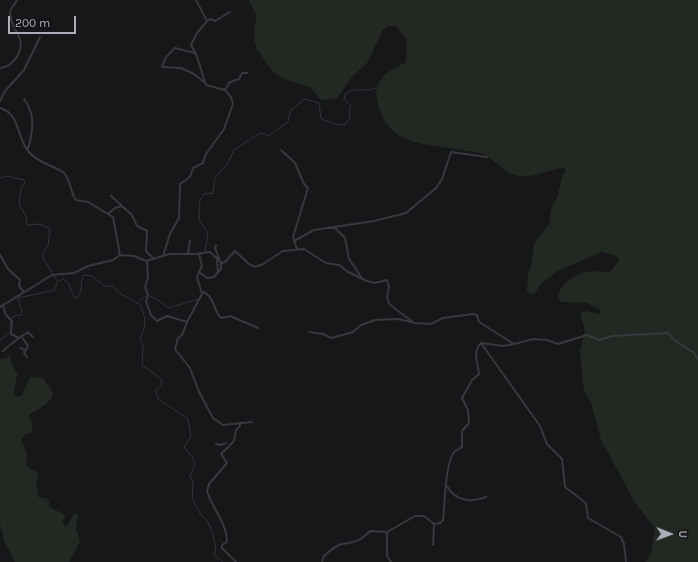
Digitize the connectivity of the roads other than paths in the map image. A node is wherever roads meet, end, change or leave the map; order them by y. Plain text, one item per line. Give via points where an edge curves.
1 (18, 0) edge
2 (196, 0) edge
3 (230, 12) dead end
4 (206, 22) junction
5 (40, 37) dead end
6 (195, 53) junction
7 (0, 68) edge
8 (247, 73) dead end
9 (205, 82) junction
10 (225, 90) junction
11 (24, 99) dead end
12 (0, 101) edge
13 (0, 108) edge
14 (28, 150) junction
15 (281, 150) dead end
16 (487, 158) dead end
17 (111, 196) dead end
18 (121, 205) junction
19 (109, 213) junction
20 (334, 227) junction
21 (190, 241) dead end
22 (294, 241) junction
23 (216, 245) dead end
24 (297, 249) junction
25 (188, 253) junction
26 (199, 254) junction
27 (0, 255) edge
28 (120, 255) junction
29 (163, 256) junction
30 (217, 257) junction
31 (154, 259) junction
32 (147, 261) junction
33 (220, 262) junction
34 (199, 272) junction
35 (218, 273) junction
36 (362, 278) junction
37 (24, 292) junction
38 (203, 292) junction
39 (3, 306) junction
40 (0, 308) edge
41 (187, 322) junction
42 (412, 322) junction
43 (258, 328) dead end
44 (309, 332) dead end
45 (21, 336) junction
46 (33, 337) dead end
47 (19, 338) junction
48 (481, 343) junction
49 (514, 344) junction
50 (20, 348) dead end
51 (25, 350) junction
52 (3, 351) dead end
53 (27, 357) dead end
54 (698, 359) edge
55 (240, 422) junction
56 (252, 422) dead end
57 (226, 443) dead end
58 (216, 444) dead end
59 (221, 445) junction
60 (224, 452) junction
61 (446, 485) junction
62 (486, 497) dead end
63 (434, 524) junction
64 (387, 532) junction
65 (433, 545) dead end
66 (236, 562) edge
67 (322, 562) edge
68 (391, 562) edge
69 (626, 562) edge

1 - 7 street via 10,14 12,25 20,40 19,51 11,63
2 - 4 street
3 - 4 street via 215,21 210,19
4 - 6 street via 191,43
5 - 12 street via 24,70 5,91
6 - 9 street
6 - 9 street via 175,48 169,53 162,67 181,68
8 - 10 street via 242,73 239,79 230,82
9 - 10 street via 208,86
10 - 29 street via 233,104 224,129 206,154 203,163 194,168 190,176 180,184 179,218 170,234
11 - 14 street via 33,118
13 - 14 street via 12,115
14 - 19 street via 40,161 64,174 76,200 88,202
15 - 22 street via 295,163 308,188
16 - 20 street via 450,152 438,185 409,211 374,221
17 - 18 street
18 - 19 street
18 - 31 street via 132,215 137,226 147,231 146,252
19 - 28 street via 114,219
20 - 22 street via 311,231
20 - 36 street via 345,237 349,259
21 - 25 street
22 - 24 street
23 - 33 street
24 - 33 street via 283,251 255,267 236,251 228,256 225,262
24 - 36 street via 306,249 326,263 340,265
25 - 26 street
25 - 29 street
26 - 30 street via 210,252
26 - 34 street via 202,266
27 - 37 street via 8,269 20,280 19,286
28 - 32 street via 134,256
28 - 37 street via 113,260 88,266 74,273 52,275
29 - 31 street
30 - 33 street
30 - 35 street
31 - 32 street
32 - 41 street via 146,302 151,315 157,321 167,316
33 - 35 street via 221,269
34 - 35 street via 209,278
34 - 38 street via 198,279
36 - 42 street via 374,283 388,280 390,287 387,302
37 - 39 street
38 - 41 street
38 - 43 street via 210,297 216,314 222,319 230,316
39 - 40 street
39 - 47 street via 11,320 11,334
41 - 55 street via 175,350 190,368 213,418 223,425
42 - 44 street via 398,319 375,320 361,325 353,332 331,338
42 - 49 street via 431,324 443,318 474,314 477,315 479,322
45 - 46 street via 29,332
45 - 47 street
45 - 51 street via 29,346
47 - 52 street
48 - 49 street via 504,346
48 - 61 street via 476,350 479,374 472,380 462,398 468,410 469,423 462,431 462,447 451,458
48 - 69 street via 540,426 547,444 562,459 565,487 586,503 586,514 590,520 621,537
49 - 54 street via 534,339 558,344 587,335 599,340 612,336 668,333
50 - 51 street
51 - 53 street via 24,354
55 - 56 street
55 - 60 street via 234,441
57 - 59 street
58 - 59 street
59 - 60 street
60 - 66 street via 221,455 227,463 209,484 207,491 226,536 222,548
61 - 62 street via 456,497 478,501
61 - 63 street via 443,520
63 - 64 street via 420,516
63 - 65 street
64 - 67 street via 370,531 352,544 341,544 324,556
64 - 68 street via 387,556

